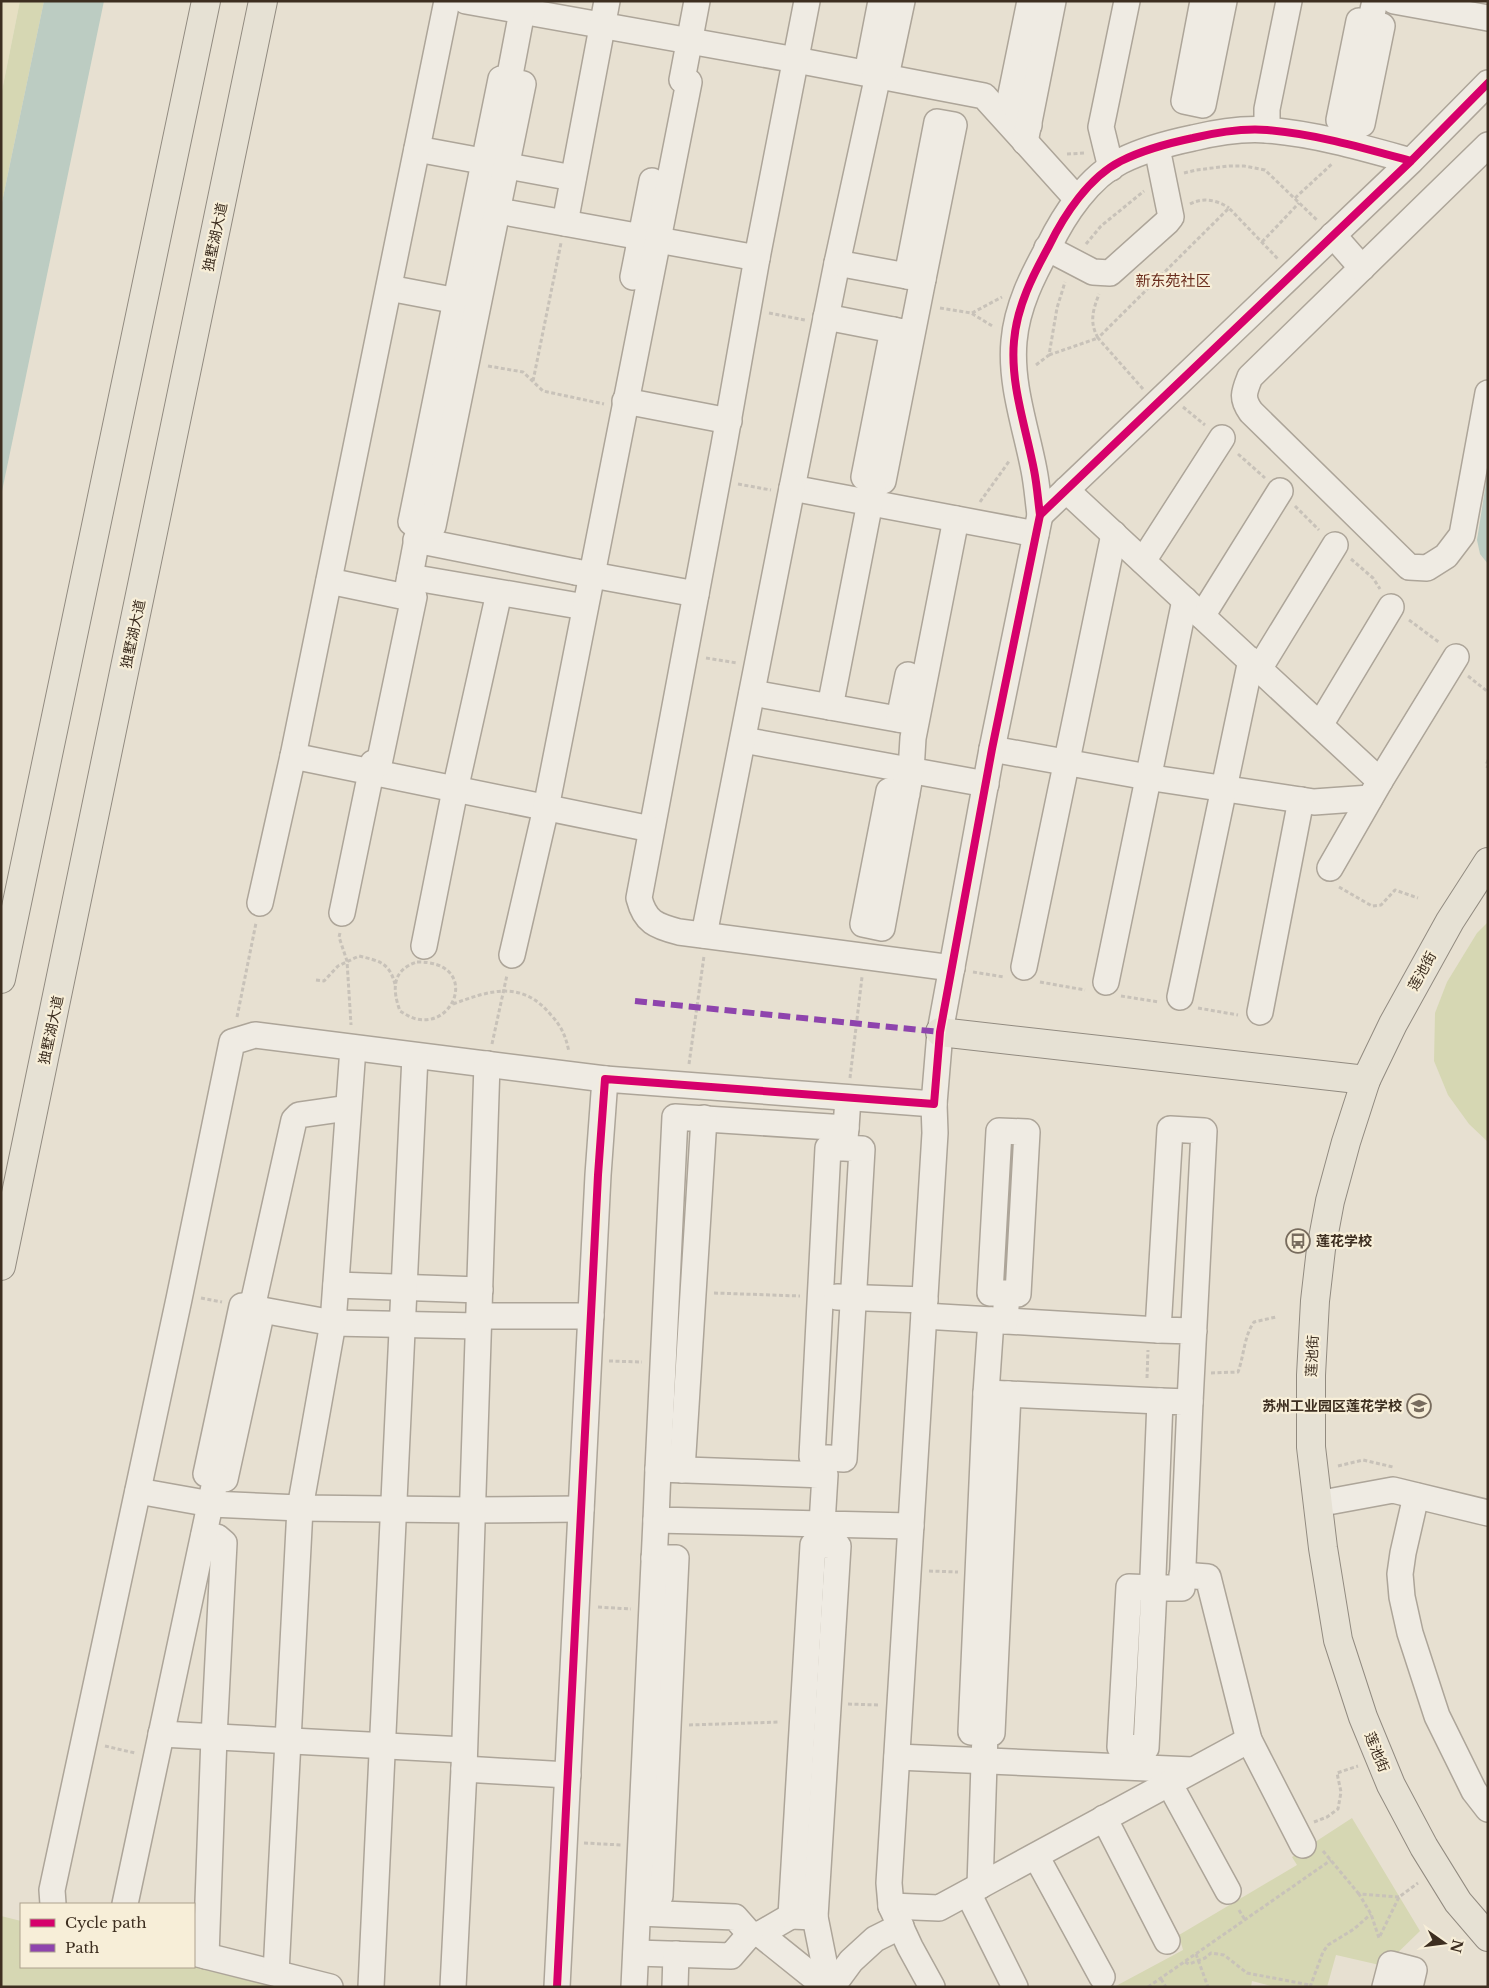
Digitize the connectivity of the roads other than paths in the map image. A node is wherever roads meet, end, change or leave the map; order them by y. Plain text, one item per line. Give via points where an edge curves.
1 (206, 1) edge
2 (263, 1) edge
3 (447, 1) edge
4 (466, 1) edge
5 (607, 1) edge
6 (697, 1) edge
7 (807, 1) edge
8 (881, 1) edge
9 (902, 1) edge
10 (1030, 1) edge
11 (1053, 1) edge
12 (1127, 1) edge
13 (1203, 1) edge
14 (1224, 1) edge
15 (1289, 1) edge
16 (1394, 1) edge
17 (1442, 6) edge
18 (523, 7) edge
19 (1373, 12) edge
20 (1488, 18) edge
21 (602, 26) junction
22 (689, 41) junction
23 (796, 60) junction
24 (879, 70) junction
25 (1488, 83) edge
26 (952, 90) junction
27 (1193, 102) junction
28 (1266, 130) junction
29 (1027, 133) junction
30 (1197, 137) junction
31 (1350, 137) junction
32 (1488, 145) edge
33 (1156, 148) junction
34 (416, 149) junction
35 (1411, 161) junction
36 (495, 164) junction
37 (1111, 168) junction
38 (573, 178) junction
39 (1077, 199) junction
40 (486, 209) junction
41 (565, 223) junction
42 (1333, 235) junction
43 (650, 238) junction
44 (1048, 248) junction
45 (757, 258) junction
46 (837, 262) junction
47 (1362, 268) junction
48 (915, 278) junction
49 (389, 288) junction
50 (467, 303) junction
51 (826, 321) junction
52 (903, 332) junction
53 (1488, 393) edge
54 (617, 403) junction
55 (728, 421) junction
56 (1222, 438) road end
57 (1066, 490) junction
58 (792, 491) junction
59 (872, 491) junction
60 (1280, 492) road end
61 (954, 519) junction
62 (1038, 525) junction
63 (418, 532) junction
64 (1114, 534) junction
65 (1335, 545) road end
66 (1143, 561) junction
67 (584, 574) junction
68 (329, 582) junction
69 (405, 590) junction
70 (500, 593) junction
71 (696, 594) junction
72 (585, 607) junction
73 (1391, 607) road end
74 (1194, 608) junction
75 (1456, 658) road end
76 (1255, 665) junction
77 (752, 693) junction
78 (830, 707) junction
79 (908, 721) junction
80 (1320, 725) junction
81 (749, 742) junction
82 (992, 749) junction
83 (293, 756) junction
84 (1067, 763) junction
85 (372, 768) junction
86 (1148, 777) junction
87 (909, 782) junction
88 (986, 784) junction
89 (1224, 789) junction
90 (1375, 789) junction
91 (455, 790) junction
92 (1301, 800) junction
93 (546, 808) junction
94 (651, 829) junction
95 (1488, 862) edge
96 (1330, 868) road end
97 (260, 902) road end
98 (342, 913) road end
99 (705, 936) junction
100 (424, 946) dead end
101 (512, 955) road end
102 (866, 957) junction
103 (1024, 967) dead end
104 (952, 968) junction
105 (1, 979) edge
106 (1106, 982) dead end
107 (1180, 997) dead end
108 (1260, 1012) dead end
109 (940, 1032) junction
110 (353, 1048) junction
111 (416, 1056) junction
112 (487, 1064) junction
113 (605, 1079) junction
114 (1366, 1080) junction
115 (687, 1085) junction
116 (848, 1098) junction
117 (934, 1104) junction
118 (348, 1108) junction
119 (696, 1117) junction
120 (845, 1138) junction
121 (1, 1266) edge
122 (336, 1285) junction
123 (404, 1288) junction
124 (480, 1290) junction
125 (667, 1292) junction
126 (693, 1292) junction
127 (1007, 1293) junction
128 (820, 1297) junction
129 (853, 1298) junction
130 (252, 1308) junction
131 (924, 1308) junction
132 (591, 1316) junction
133 (998, 1320) junction
134 (479, 1321) junction
135 (333, 1323) junction
136 (403, 1324) junction
137 (1154, 1329) junction
138 (1194, 1331) junction
139 (997, 1393) junction
140 (1153, 1400) junction
141 (1190, 1402) junction
142 (826, 1466) junction
143 (658, 1469) junction
144 (682, 1470) junction
145 (138, 1491) junction
146 (1416, 1496) junction
147 (211, 1504) junction
148 (1318, 1504) junction
149 (300, 1508) junction
150 (394, 1508) junction
151 (581, 1509) junction
152 (472, 1510) junction
153 (1488, 1513) edge
154 (656, 1520) junction
155 (911, 1526) junction
156 (822, 1534) junction
157 (204, 1535) junction
158 (654, 1558) junction
159 (1182, 1575) junction
160 (1154, 1588) junction
161 (828, 1712) junction
162 (803, 1721) junction
163 (658, 1725) junction
164 (214, 1737) junction
165 (1249, 1740) junction
166 (288, 1742) junction
167 (159, 1746) junction
168 (383, 1747) junction
169 (897, 1757) junction
170 (1132, 1758) junction
171 (464, 1760) junction
172 (984, 1761) junction
173 (1192, 1770) junction
174 (568, 1775) junction
175 (1169, 1783) junction
176 (1488, 1809) edge
177 (1104, 1818) junction
178 (1299, 1837) road end
179 (1036, 1856) junction
180 (974, 1889) junction
181 (1228, 1892) dead end
182 (52, 1903) edge
183 (125, 1903) edge
184 (638, 1904) junction
185 (896, 1916) junction
186 (803, 1917) junction
187 (755, 1934) junction
188 (1488, 1938) edge
189 (1167, 1941) dead end
190 (636, 1953) junction
191 (200, 1954) edge
192 (676, 1954) junction
193 (276, 1973) junction
194 (1102, 1977) dead end
195 (330, 1987) edge
196 (371, 1987) edge
197 (453, 1987) edge
198 (557, 1987) edge
199 (634, 1987) edge
200 (675, 1987) edge
201 (829, 1987) edge
202 (932, 1987) edge
203 (1015, 1987) edge
204 (1385, 1987) edge
205 (1410, 1987) edge

1 - 105 main road
2 - 121 main road, 独墅湖大道
3 - 34 street
4 - 18 street
5 - 21 street
6 - 22 street
7 - 23 street
8 - 24 street via 869,63
9 - 24 street via 888,67
10 - 29 street via 1010,99
11 - 29 street
12 - 37 street via 1101,127
13 - 27 street via 1184,101
14 - 27 street via 1203,105
15 - 28 street via 1267,110
16 - 17 street
17 - 20 street
18 - 21 street
18 - 36 street via 509,80 501,79
19 - 31 street via 1382,26 1362,124
21 - 22 street
21 - 38 street
22 - 23 street
22 - 43 street via 682,80 672,78
23 - 24 street
23 - 45 street
24 - 26 street
24 - 46 street
25 - 35 street
26 - 29 street via 984,96
26 - 48 street via 945,124 954,125
27 - 30 street via 1191,116
28 - 30 street via 1225,130
28 - 31 street
29 - 39 street
30 - 33 street
31 - 35 street
32 - 47 street
33 - 37 street
33 - 44 street via 1171,217 1110,273 1093,272
34 - 36 street
34 - 49 street
35 - 42 street
36 - 38 street
36 - 40 street
37 - 39 street
38 - 41 street
39 - 44 street
40 - 41 street
40 - 50 street
41 - 43 street
42 - 47 street
42 - 57 street
43 - 45 street
43 - 54 street
44 - 62 street via 1027,290 1018,317 1013,360 1034,472
45 - 55 street
46 - 48 street
46 - 51 street
47 - 53 street via 1250,377 1244,393 1251,412 1409,567 1427,568 1446,556 1462,535
48 - 52 street via 918,304
49 - 50 street
49 - 68 street
50 - 63 street via 410,522
50 - 63 street via 466,362 433,526
51 - 52 street
51 - 58 street
52 - 59 street via 883,481
54 - 55 street
54 - 67 street
55 - 71 street
56 - 66 street
57 - 62 street
57 - 64 street
58 - 59 street
58 - 77 street
59 - 61 street
59 - 78 street
60 - 74 street
61 - 62 street
61 - 79 street
62 - 82 street
63 - 67 street
63 - 69 street
64 - 66 street
64 - 84 street
65 - 76 street
66 - 74 street
67 - 71 street
67 - 72 street
68 - 69 street
68 - 83 street
69 - 70 street
69 - 85 street via 364,761
70 - 72 street
70 - 91 street
71 - 94 street
72 - 93 street
73 - 80 street
74 - 76 street
74 - 86 street
75 - 90 street
76 - 80 street
76 - 89 street
77 - 78 street
77 - 81 street
78 - 79 street
79 - 87 street via 913,738
80 - 90 street
81 - 87 street
81 - 99 street
82 - 84 street
82 - 88 street
83 - 85 street
83 - 97 street
84 - 86 street
84 - 103 street
85 - 91 street
85 - 98 street
86 - 89 street
86 - 106 street
87 - 88 street
87 - 102 street via 882,928 874,926
88 - 104 street
89 - 92 street
89 - 107 street
90 - 92 street via 1314,802
90 - 96 street
91 - 93 street
91 - 100 street
92 - 108 street
93 - 94 street
93 - 101 street
94 - 99 street via 639,898 642,912 655,925
95 - 114 main road, 莲池街 via 1424,965
99 - 102 street
102 - 104 street
104 - 109 street
109 - 114 main road
109 - 117 street
110 - 111 street
110 - 118 street
110 - 145 street via 255,1035 232,1042
111 - 112 street
111 - 123 street
112 - 113 street
112 - 124 street
113 - 115 street
113 - 132 street
114 - 148 main road, 莲池街 via 1330,1201 1315,1301 1311,1447
115 - 116 street
115 - 119 street
116 - 117 street
116 - 120 street
117 - 131 street
118 - 122 street
118 - 130 street via 299,1115 294,1120
119 - 120 street
119 - 125 street via 675,1116
119 - 126 street
120 - 128 street via 828,1148
120 - 129 street via 862,1149
122 - 123 street
122 - 135 street
123 - 124 street
123 - 136 street
124 - 134 street
125 - 126 street
125 - 143 street
126 - 144 street
127 - 127 street via 1018,1294 1027,1132 999,1130 990,1293
127 - 133 street
128 - 129 street
128 - 142 street via 812,1457
129 - 131 street
129 - 142 street via 844,1459
130 - 135 street via 292,1309
130 - 147 street via 206,1474 216,1477
131 - 133 street
131 - 155 street
132 - 134 street
132 - 151 street
133 - 137 street
133 - 139 street
134 - 136 street
134 - 152 street
135 - 136 street
135 - 149 street
136 - 150 street
137 - 138 street
137 - 138 street via 1170,1129 1204,1130
138 - 141 street
139 - 140 street
139 - 172 street via 989,1573 992,1733 986,1732
140 - 141 street
140 - 160 street
141 - 159 street
142 - 144 street
142 - 156 street
143 - 144 street
143 - 154 street
145 - 147 street
145 - 182 street via 52,1890
146 - 148 street via 1393,1490
146 - 153 street
146 - 176 street via 1400,1574 1410,1633 1437,1716 1474,1791
147 - 149 street
147 - 157 street
148 - 188 main road, 莲池街 via 1338,1640 1363,1717 1391,1785 1424,1847 1458,1902
149 - 150 street
149 - 166 street
150 - 152 street
150 - 168 street
151 - 152 street
151 - 174 street
152 - 171 street
154 - 156 street
154 - 158 street
155 - 156 street
155 - 169 street
156 - 161 street via 838,1546
156 - 162 street via 813,1545
157 - 164 street via 217,1537 224,1543
157 - 167 street
158 - 163 street via 652,1610
158 - 163 street via 676,1558
159 - 160 street via 1182,1588
159 - 165 street via 1208,1577
160 - 170 street via 1146,1748
161 - 162 street
161 - 186 street
162 - 186 street
163 - 184 street via 641,1846
163 - 184 street via 660,1896
164 - 166 street
164 - 167 street
164 - 191 street
165 - 173 street
165 - 178 street
166 - 168 street
166 - 193 street
167 - 183 street
168 - 171 street
168 - 196 street
169 - 172 street
169 - 185 street via 889,1884
170 - 172 street
170 - 173 street
171 - 174 street
171 - 197 street
172 - 180 street
173 - 175 street
174 - 198 street
175 - 177 street
175 - 181 street
177 - 179 street
177 - 189 street
179 - 180 street
179 - 194 street
180 - 185 street via 939,1908
180 - 203 street
184 - 187 street via 735,1917
184 - 190 street
185 - 201 street
185 - 202 street
186 - 187 street
186 - 201 street
187 - 192 street via 731,1956
187 - 201 street
190 - 192 street
190 - 199 street
191 - 193 street
192 - 200 street
193 - 195 street
204 - 205 street via 1391,1964 1414,1970

